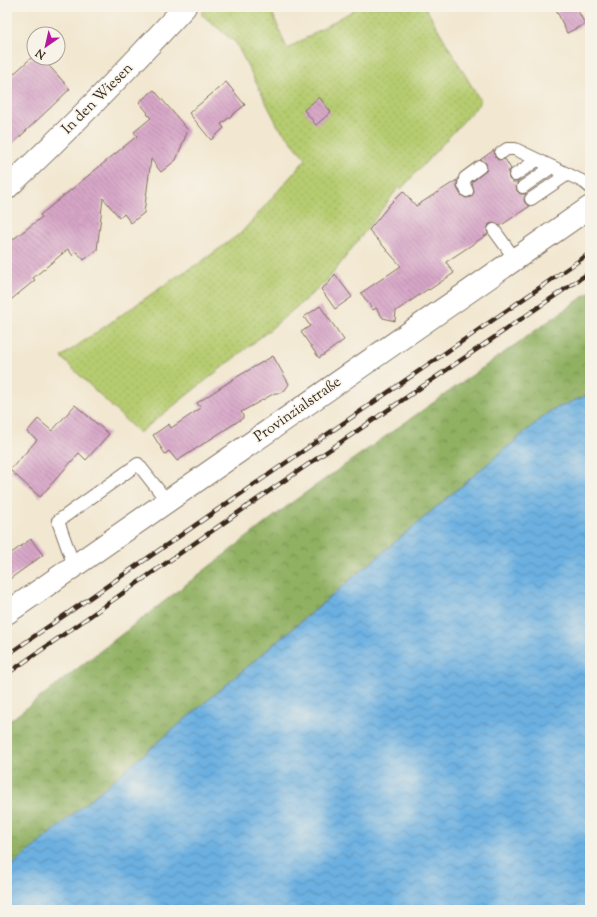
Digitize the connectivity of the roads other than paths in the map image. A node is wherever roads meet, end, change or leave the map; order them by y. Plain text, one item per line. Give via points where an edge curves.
1 (185, 7) edge
2 (500, 153) dead end
3 (537, 160) junction
4 (552, 167) junction
5 (480, 168) dead end
6 (568, 174) junction
7 (515, 175) dead end
8 (523, 187) dead end
9 (590, 187) edge
10 (7, 188) edge
11 (467, 190) dead end
12 (531, 199) dead end
13 (590, 207) edge
14 (494, 230) dead end
15 (515, 259) junction
16 (166, 501) junction
17 (74, 566) junction
18 (7, 613) edge

1 - 10 main road, In den Wiesen via 132,65
2 - 3 lane via 512,148
3 - 4 lane
3 - 7 lane
4 - 6 lane
4 - 8 lane
5 - 11 lane via 465,178 464,185
6 - 9 lane
6 - 12 lane
13 - 15 main road, Provinzialstraße
14 - 15 lane
15 - 16 main road, Provinzialstraße
16 - 17 main road, Provinzialstraße
16 - 17 lane via 138,464 58,522
17 - 18 main road, Provinzialstraße

